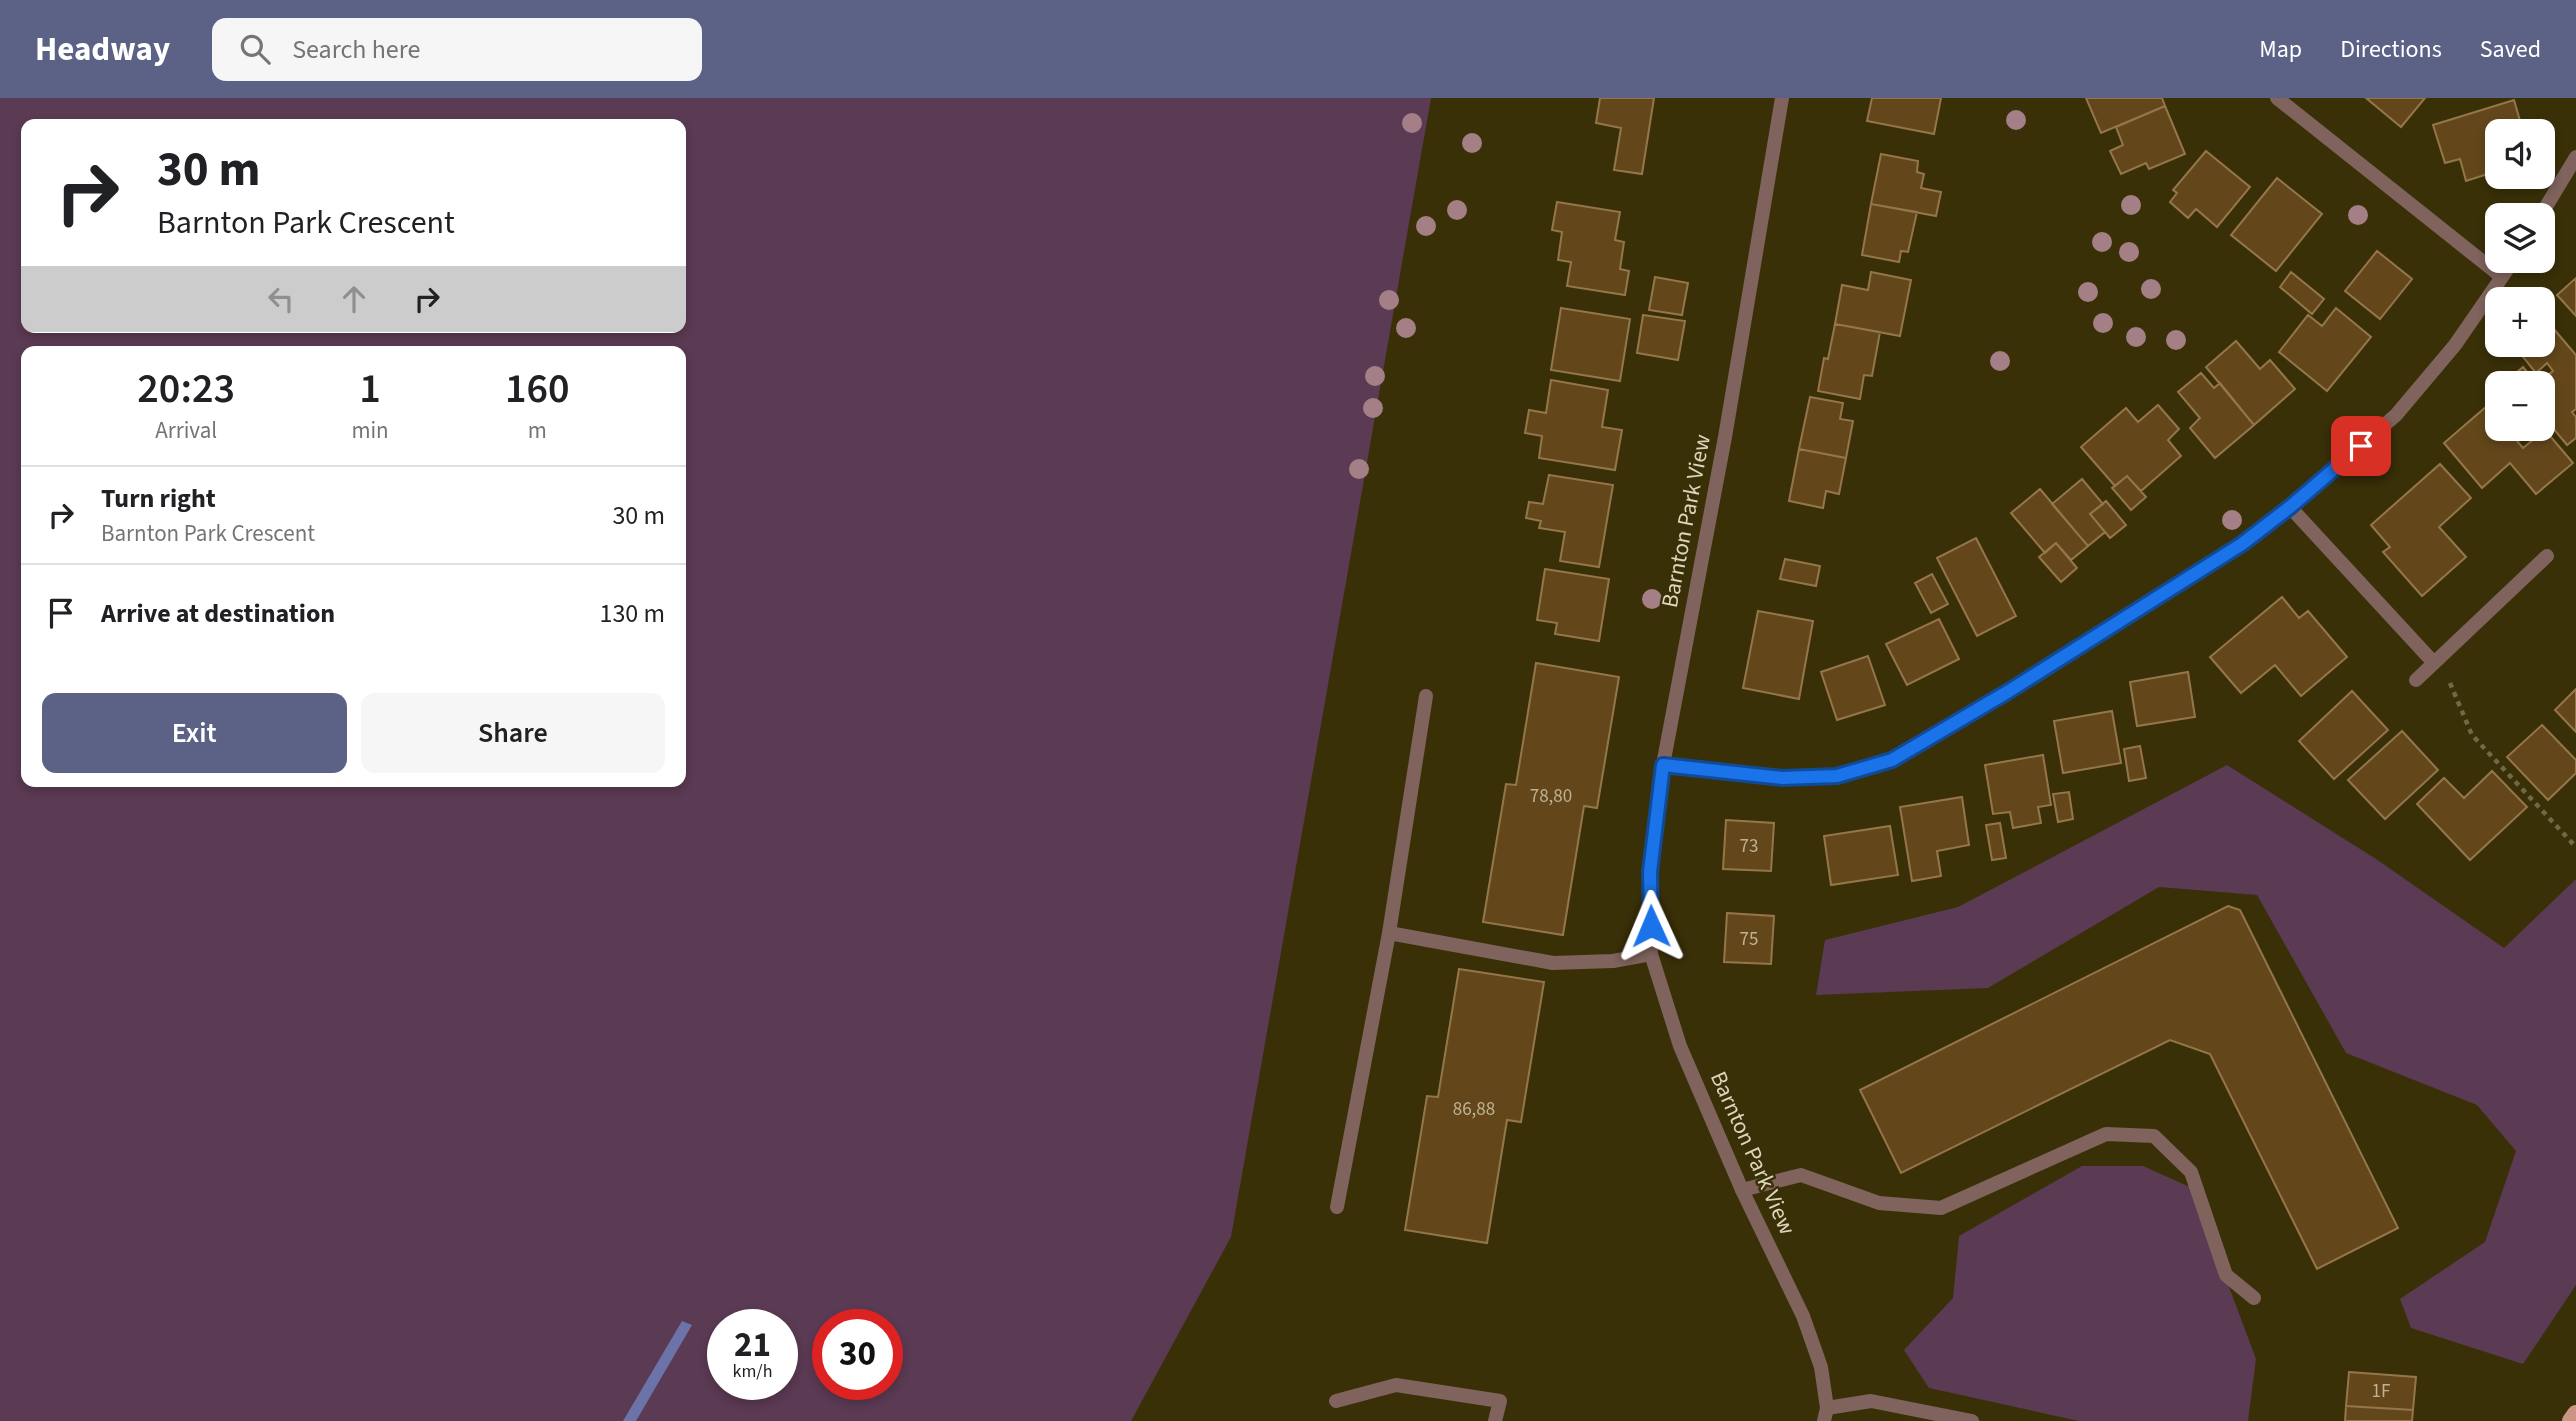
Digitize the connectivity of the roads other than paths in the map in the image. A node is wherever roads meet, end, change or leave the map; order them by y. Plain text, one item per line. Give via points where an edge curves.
1 (1782, 98) edge
2 (2277, 98) edge
3 (2576, 157) edge
4 (2548, 203) edge
5 (2505, 273) edge
6 (2502, 277) junction
7 (2290, 507) junction
8 (2547, 556) dead end
9 (2434, 663) junction
10 (2416, 680) dead end
11 (1426, 696) dead end
12 (1663, 765) junction
13 (1389, 933) junction
14 (1651, 954) junction
15 (1742, 1190) junction
16 (1337, 1207) dead end
17 (2254, 1298) dead end
18 (1336, 1401) dead end
19 (1826, 1414) edge
20 (2576, 1414) edge
21 (1495, 1421) edge
22 (1972, 1421) edge
23 (2571, 1421) edge

1 - 12 street, Barnton Park View via 1725,438
2 - 6 street
3 - 4 street
5 - 6 street
6 - 7 street via 2455,345 2396,415
7 - 9 street
7 - 12 street via 2230,551 1892,760 1837,776 1782,778
8 - 9 street
9 - 10 street
11 - 13 street
12 - 14 street, Barnton Park View via 1650,872
13 - 14 street via 1553,964
13 - 16 street
14 - 15 street, Barnton Park View via 1680,1045
15 - 17 street via 1801,1175 1878,1203 1941,1208 2106,1134 2154,1136 2191,1172 2226,1275
15 - 19 street, Barnton Park View via 1803,1316 1821,1367
18 - 21 street via 1396,1385 1500,1401
19 - 22 street via 1871,1401
20 - 23 main road

